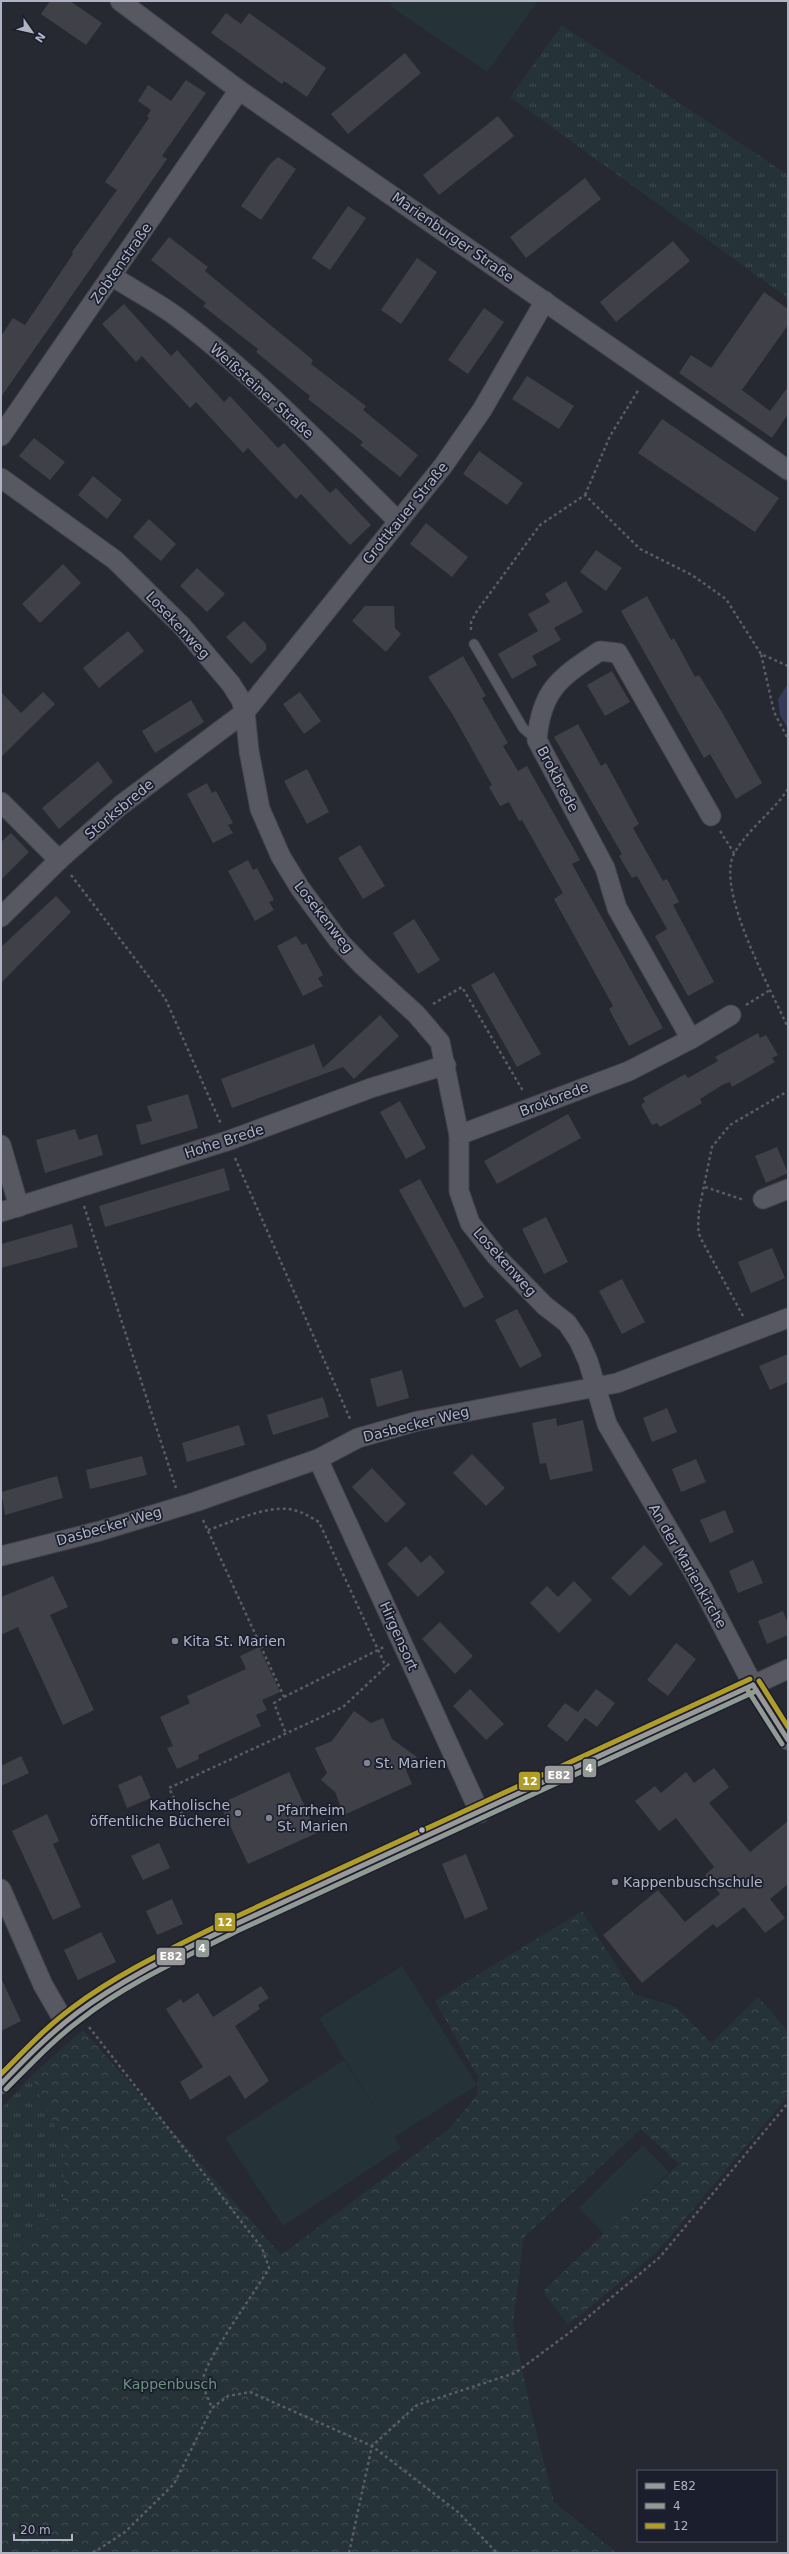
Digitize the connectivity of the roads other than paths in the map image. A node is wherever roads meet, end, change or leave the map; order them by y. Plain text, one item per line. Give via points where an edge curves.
1 (120, 1) edge
2 (239, 90) junction
3 (112, 276) junction
4 (546, 301) junction
5 (1, 436) edge
6 (788, 470) edge
7 (1, 478) edge
8 (398, 521) junction
9 (474, 644) road end
10 (245, 712) junction
11 (538, 740) junction
12 (1, 802) edge
13 (711, 816) road end
14 (59, 860) junction
15 (1, 917) edge
16 (730, 1015) road end
17 (691, 1039) junction
18 (446, 1065) junction
19 (459, 1135) junction
20 (1, 1145) edge
21 (788, 1189) edge
22 (763, 1199) road end
23 (19, 1207) junction
24 (1, 1212) edge
25 (788, 1318) edge
26 (596, 1388) junction
27 (318, 1459) junction
28 (1, 1556) edge
29 (788, 1669) edge
30 (753, 1685) junction
31 (788, 1740) edge
32 (480, 1813) junction
33 (1, 1889) edge
34 (71, 2018) junction
35 (1, 2084) edge

1 - 2 street, Marienburger Straße
2 - 3 street, Zobtenstraße
2 - 4 street, Marienburger Straße
3 - 5 street, Zobtenstraße
3 - 8 street, Weißsteiner Straße via 176,316 240,369 335,457
4 - 6 street, Marienburger Straße
4 - 8 street, Grottkauer Straße via 482,410 444,466
7 - 10 street, Losekenweg via 115,560 193,638 231,684
8 - 10 street, Grottkauer Straße
9 - 11 lane via 523,728
10 - 14 street, Storksbrede via 121,805
10 - 18 street, Losekenweg via 249,751 260,809 281,857 339,941 416,1014 440,1042
11 - 13 street, Brokbrede via 539,718 555,684 600,651 618,653
11 - 17 street, Brokbrede via 606,868 617,908
12 - 14 street
14 - 15 street, Storksbrede
16 - 17 street, Brokbrede
17 - 19 street, Brokbrede via 629,1071
18 - 19 street, Losekenweg
18 - 23 street, Hohe Brede via 371,1088 227,1141
19 - 26 street, Losekenweg via 459,1191 470,1223 520,1282 567,1323 588,1361
20 - 23 street
21 - 22 street
23 - 24 street, Hohe Brede
25 - 26 street, Dasbecker Weg via 617,1383
26 - 27 street, Dasbecker Weg via 418,1421 358,1438
26 - 30 street, An der Marienkirche via 607,1424 701,1586
27 - 28 street, Dasbecker Weg via 100,1531
27 - 32 street, Hirgensort
29 - 30 street
30 - 31 street, An der Marienkirche
30 - 32 street
32 - 34 street via 161,1961
33 - 34 street via 43,1985
34 - 35 street

